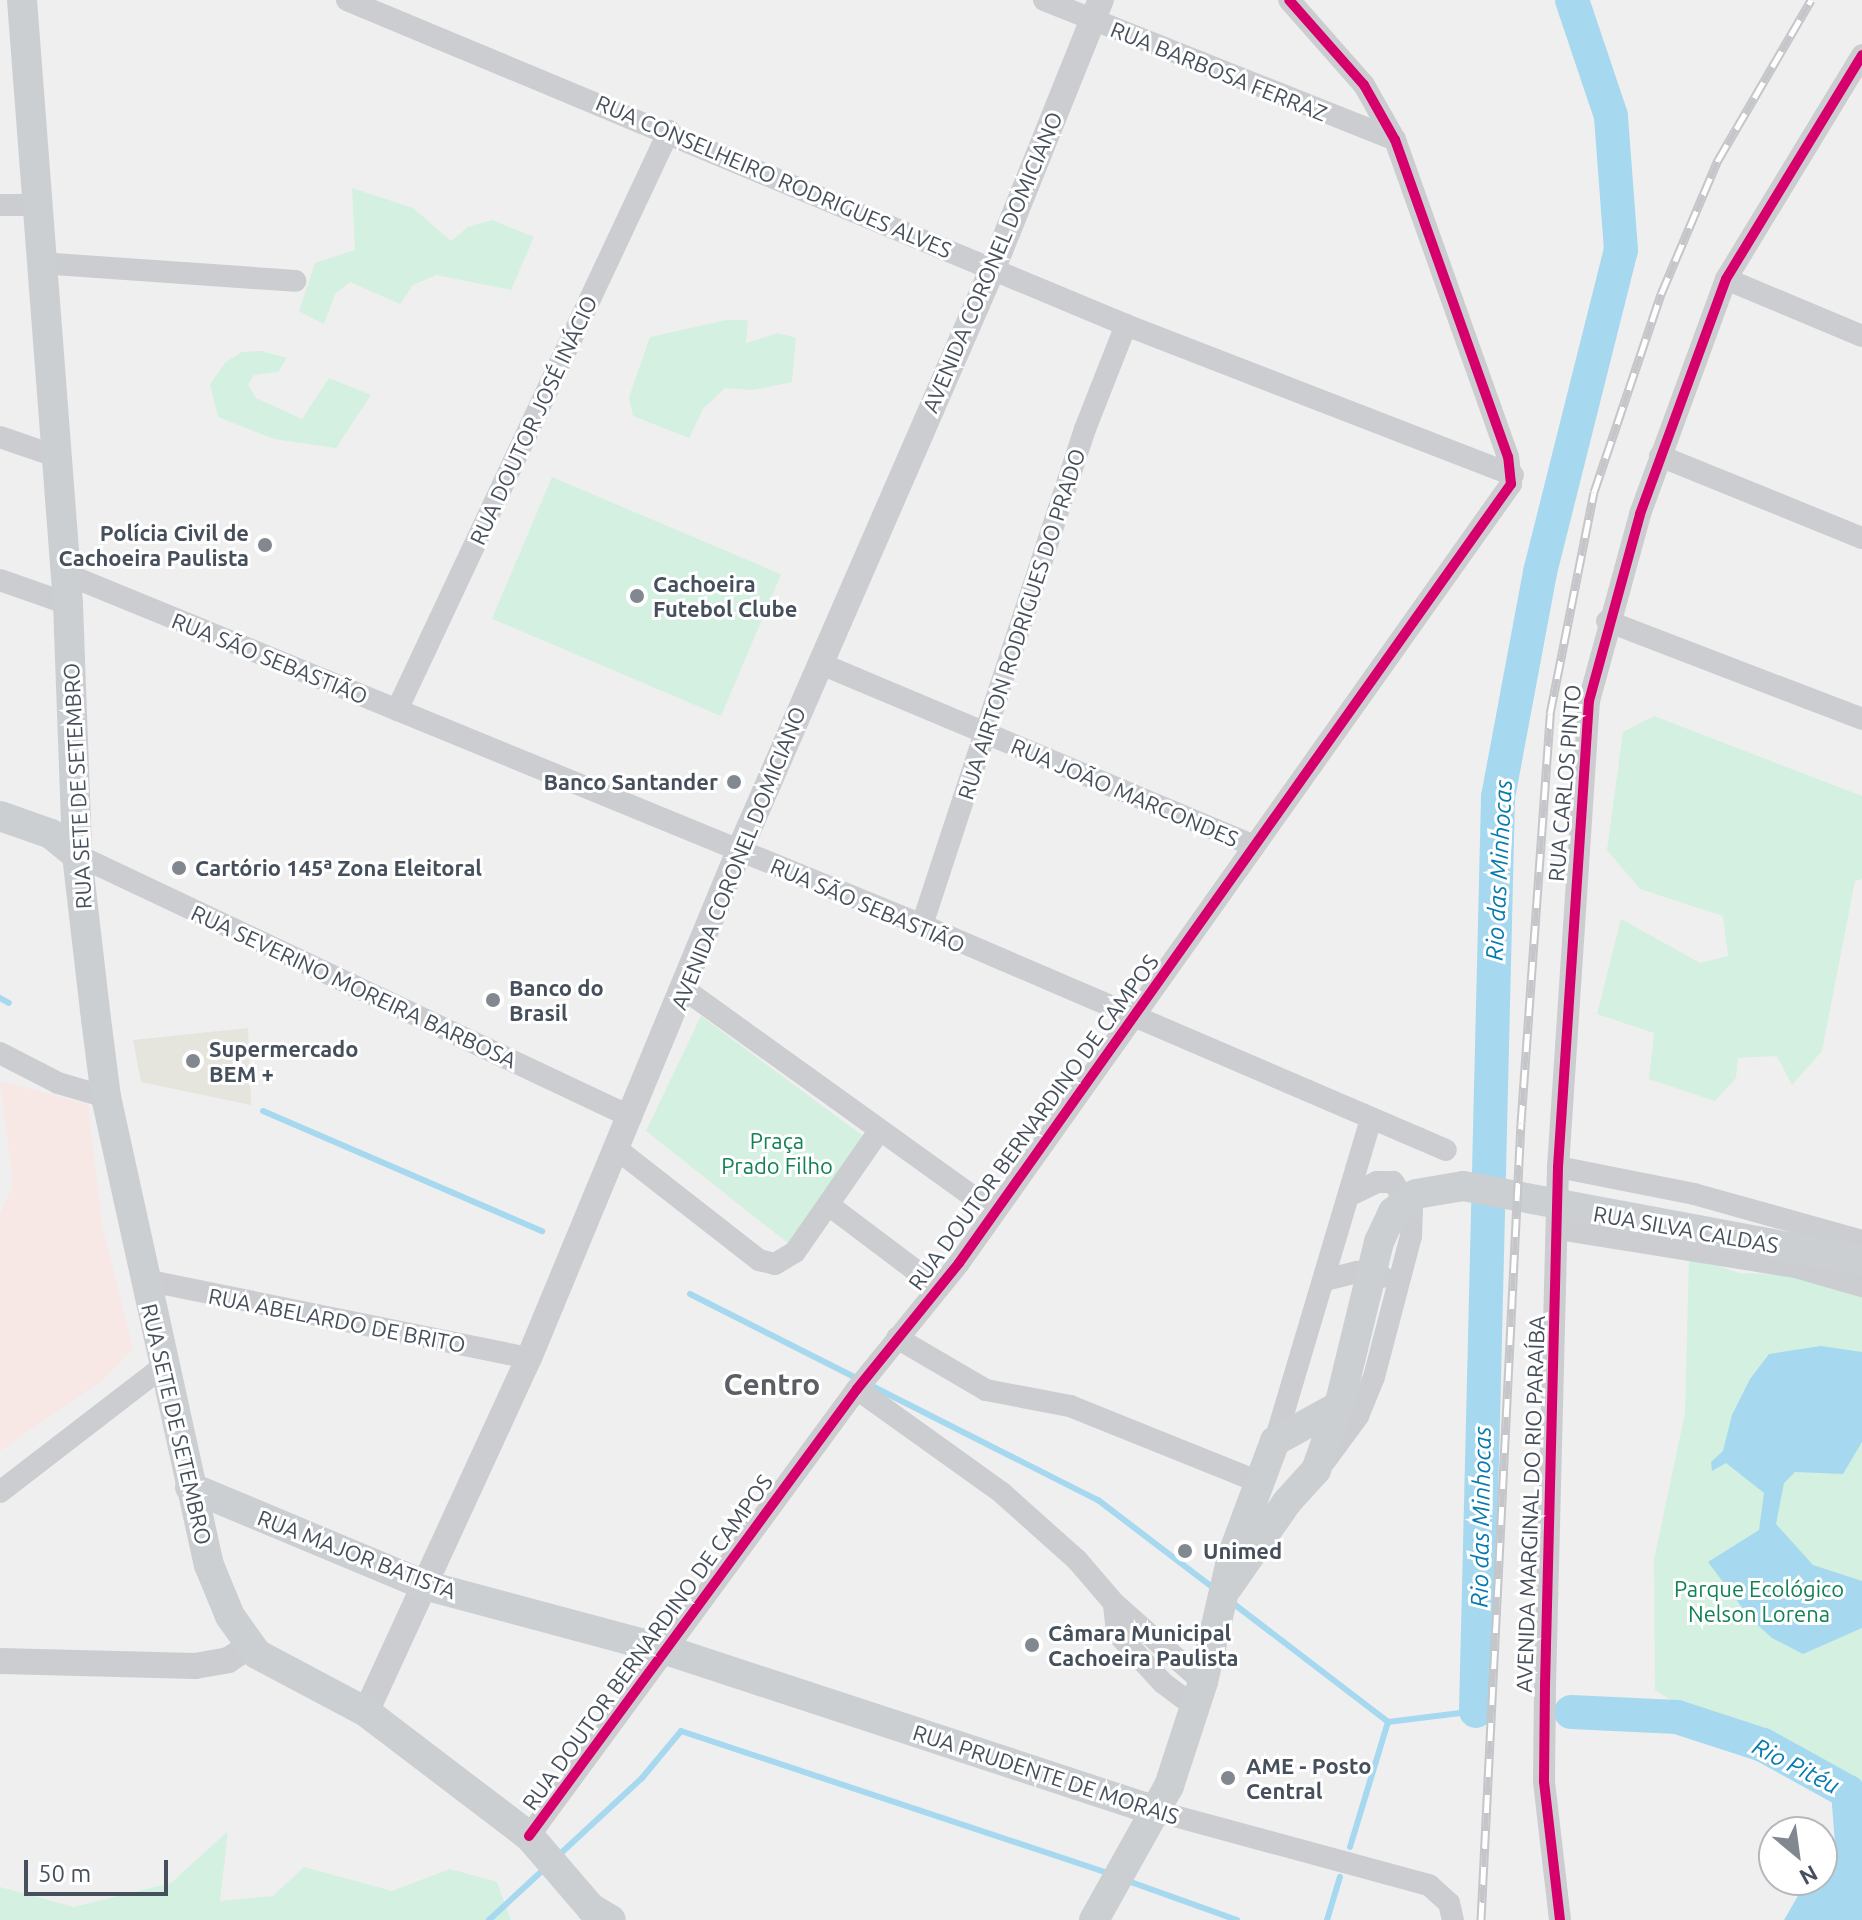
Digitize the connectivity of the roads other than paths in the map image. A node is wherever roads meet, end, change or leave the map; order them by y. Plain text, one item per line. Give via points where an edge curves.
1 (22, 0) edge
2 (347, 0) edge
3 (1044, 0) edge
4 (1289, 0) edge
5 (1096, 10) edge
6 (1862, 55) edge
7 (669, 131) junction
8 (1395, 140) junction
9 (0, 205) edge
10 (36, 205) junction
11 (40, 263) junction
12 (993, 268) junction
13 (1726, 279) junction
14 (295, 281) dead end
15 (1126, 325) junction
16 (1862, 336) edge
17 (0, 437) edge
18 (55, 456) junction
19 (1660, 456) junction
20 (1511, 466) junction
21 (1862, 538) edge
22 (0, 580) edge
23 (67, 589) junction
24 (1607, 621) junction
25 (819, 663) junction
26 (397, 710) junction
27 (1862, 719) edge
28 (984, 733) junction
29 (0, 816) edge
30 (0, 830) edge
31 (1254, 846) junction
32 (739, 851) junction
33 (77, 855) junction
34 (922, 925) junction
35 (684, 989) junction
36 (1133, 1020) junction
37 (0, 1053) edge
38 (106, 1097) junction
39 (631, 1117) junction
40 (1370, 1122) junction
41 (879, 1131) junction
42 (618, 1150) junction
43 (1446, 1150) dead end
44 (1558, 1167) junction
45 (1352, 1194) junction
46 (830, 1206) junction
47 (994, 1212) junction
48 (1558, 1229) junction
49 (1856, 1253) edge
50 (145, 1280) junction
51 (1325, 1280) junction
52 (1399, 1282) junction
53 (1862, 1286) edge
54 (939, 1288) junction
55 (897, 1338) junction
56 (529, 1358) junction
57 (166, 1364) junction
58 (857, 1389) junction
59 (1341, 1400) junction
60 (1266, 1460) junction
61 (1311, 1475) junction
62 (190, 1487) junction
63 (0, 1492) edge
64 (424, 1585) junction
65 (1228, 1587) junction
66 (249, 1647) junction
67 (666, 1650) junction
68 (0, 1661) edge
69 (1199, 1694) junction
70 (366, 1712) junction
71 (1156, 1811) junction
72 (529, 1836) junction
73 (599, 1916) edge
74 (1094, 1920) edge
75 (1453, 1920) edge
76 (1560, 1920) edge

1 - 10 main road, RUA SETE DE SETEMBRO
2 - 7 street, RUA CONSELHEIRO RODRIGUES ALVES
3 - 5 street, RUA BARBOSA FERRAZ
4 - 8 street via 1364,85
5 - 8 street, RUA BARBOSA FERRAZ
5 - 12 street, AVENIDA CORONEL DOMICIANO
6 - 13 street, RUA CARLOS PINTO
7 - 12 street, RUA CONSELHEIRO RODRIGUES ALVES
7 - 26 street, RUA DOUTOR JOSÉ INÁCIO
8 - 20 street
9 - 10 street
10 - 11 main road, RUA SETE DE SETEMBRO
11 - 14 street
11 - 18 main road, RUA SETE DE SETEMBRO
12 - 15 street, RUA CONSELHEIRO RODRIGUES ALVES
12 - 25 street, AVENIDA CORONEL DOMICIANO
13 - 16 street
13 - 19 street, RUA CARLOS PINTO
15 - 20 street, RUA CONSELHEIRO RODRIGUES ALVES
15 - 28 street, RUA AIRTON RODRIGUES DO PRADO via 1085,429
17 - 18 street
18 - 23 main road, RUA SETE DE SETEMBRO
19 - 21 street
19 - 24 street, RUA CARLOS PINTO
20 - 31 street, RUA DOUTOR BERNARDINO DE CAMPOS
22 - 23 street, RUA SÃO SEBASTIÃO
23 - 26 street, RUA SÃO SEBASTIÃO
23 - 33 main road, RUA SETE DE SETEMBRO
24 - 27 street
24 - 44 street, RUA CARLOS PINTO via 1584,753
25 - 28 street, RUA JOÃO MARCONDES
25 - 32 street, AVENIDA CORONEL DOMICIANO
26 - 32 street, RUA SÃO SEBASTIÃO
28 - 31 street, RUA JOÃO MARCONDES
28 - 34 street, RUA AIRTON RODRIGUES DO PRADO
29 - 33 main road via 51,834
30 - 33 main road
31 - 36 street, RUA DOUTOR BERNARDINO DE CAMPOS
32 - 34 street, RUA SÃO SEBASTIÃO
32 - 35 street, AVENIDA CORONEL DOMICIANO
33 - 38 main road, RUA SETE DE SETEMBRO
33 - 39 street, RUA SEVERINO MOREIRA BARBOSA
34 - 36 street, RUA SÃO SEBASTIÃO
35 - 39 street, AVENIDA CORONEL DOMICIANO
35 - 41 street
36 - 40 street, RUA SÃO SEBASTIÃO
36 - 47 street, RUA DOUTOR BERNARDINO DE CAMPOS
37 - 38 street via 58,1083
38 - 50 main road, RUA SETE DE SETEMBRO
39 - 42 street, AVENIDA CORONEL DOMICIANO
40 - 43 street, RUA SÃO SEBASTIÃO
40 - 45 street
41 - 46 street
41 - 47 street
42 - 46 street via 767,1263 795,1252
42 - 56 street, AVENIDA CORONEL DOMICIANO
44 - 48 street, RUA CARLOS PINTO
44 - 49 street via 1694,1194
45 - 51 street
45 - 52 street via 1385,1180 1406,1196 1412,1223
46 - 54 street
47 - 54 street, RUA DOUTOR BERNARDINO DE CAMPOS
48 - 53 street via 1795,1267
48 - 76 street, AVENIDA MARGINAL DO RIO PARAÍBA via 1544,1781
49 - 59 main road, RUA SILVA CALDAS via 1463,1186 1416,1194 1393,1212 1379,1242
50 - 56 street, RUA ABELARDO DE BRITO
50 - 57 main road, RUA SETE DE SETEMBRO
51 - 52 street via 1368,1272
51 - 60 street
52 - 61 street via 1358,1416
54 - 55 street, RUA DOUTOR BERNARDINO DE CAMPOS
55 - 58 street, RUA DOUTOR BERNARDINO DE CAMPOS
55 - 60 street via 986,1390 1070,1406
56 - 64 street, AVENIDA CORONEL DOMICIANO
57 - 62 main road, RUA SETE DE SETEMBRO
57 - 63 street
58 - 67 street, RUA DOUTOR BERNARDINO DE CAMPOS
58 - 69 street via 1002,1493 1077,1560
59 - 60 main road
59 - 61 main road
60 - 61 main road
60 - 65 main road via 1232,1556
61 - 65 main road
62 - 64 main road, RUA MAJOR BATISTA
62 - 66 main road, RUA SETE DE SETEMBRO via 215,1585
64 - 67 main road, RUA MAJOR BATISTA
64 - 70 street, AVENIDA CORONEL DOMICIANO
65 - 69 main road
66 - 68 street via 228,1660 195,1666
66 - 70 main road via 278,1668
67 - 71 main road, RUA PRUDENTE DE MORAIS
67 - 72 street, RUA DOUTOR BERNARDINO DE CAMPOS
69 - 71 main road
70 - 72 main road
71 - 74 main road
71 - 75 street, RUA PRUDENTE DE MORAIS via 1429,1885 1449,1903
72 - 73 main road

